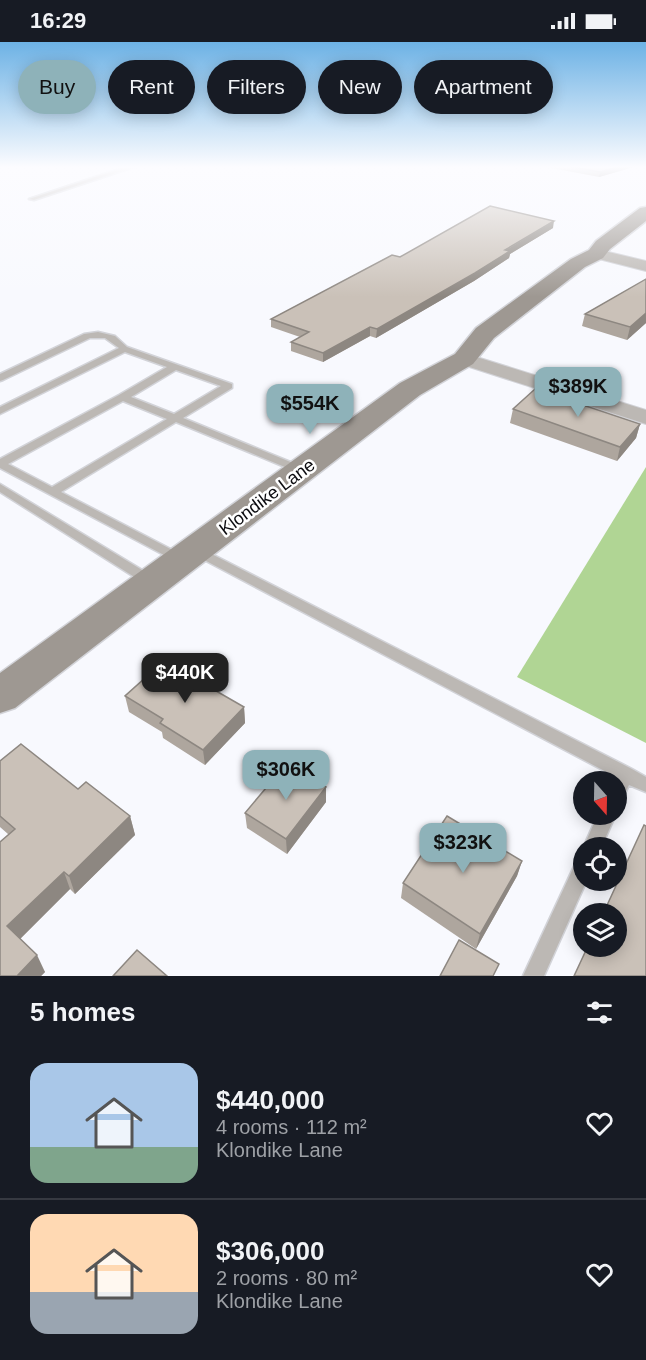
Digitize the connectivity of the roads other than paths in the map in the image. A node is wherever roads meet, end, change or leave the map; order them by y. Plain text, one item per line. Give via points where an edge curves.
1 (646, 212) edge
2 (596, 254) junction
3 (646, 266) edge
4 (124, 349) junction
5 (464, 359) junction
6 (176, 366) junction
7 (0, 378) edge
8 (123, 397) junction
9 (0, 411) edge
10 (646, 417) edge
11 (177, 419) junction
12 (0, 464) edge
13 (303, 470) junction
14 (0, 487) edge
15 (52, 492) junction
16 (188, 555) junction
17 (153, 582) junction
18 (0, 696) edge
19 (620, 771) edge
20 (627, 775) edge
21 (646, 785) edge
22 (573, 890) edge
23 (533, 976) edge

1 - 2 street, Klondike Lane
2 - 3 street
2 - 5 street, Klondike Lane via 578,263 485,333
4 - 6 lane
4 - 7 lane via 116,339 99,333
4 - 9 lane
5 - 10 street
5 - 13 street, Klondike Lane via 410,389
6 - 8 lane
6 - 11 lane via 229,386
8 - 11 lane
8 - 12 lane
11 - 13 lane
11 - 15 lane
12 - 15 lane
13 - 16 street, Klondike Lane
14 - 17 lane
15 - 16 lane
16 - 17 street, Klondike Lane
16 - 19 lane
17 - 18 street, Klondike Lane
20 - 21 lane
22 - 23 lane

